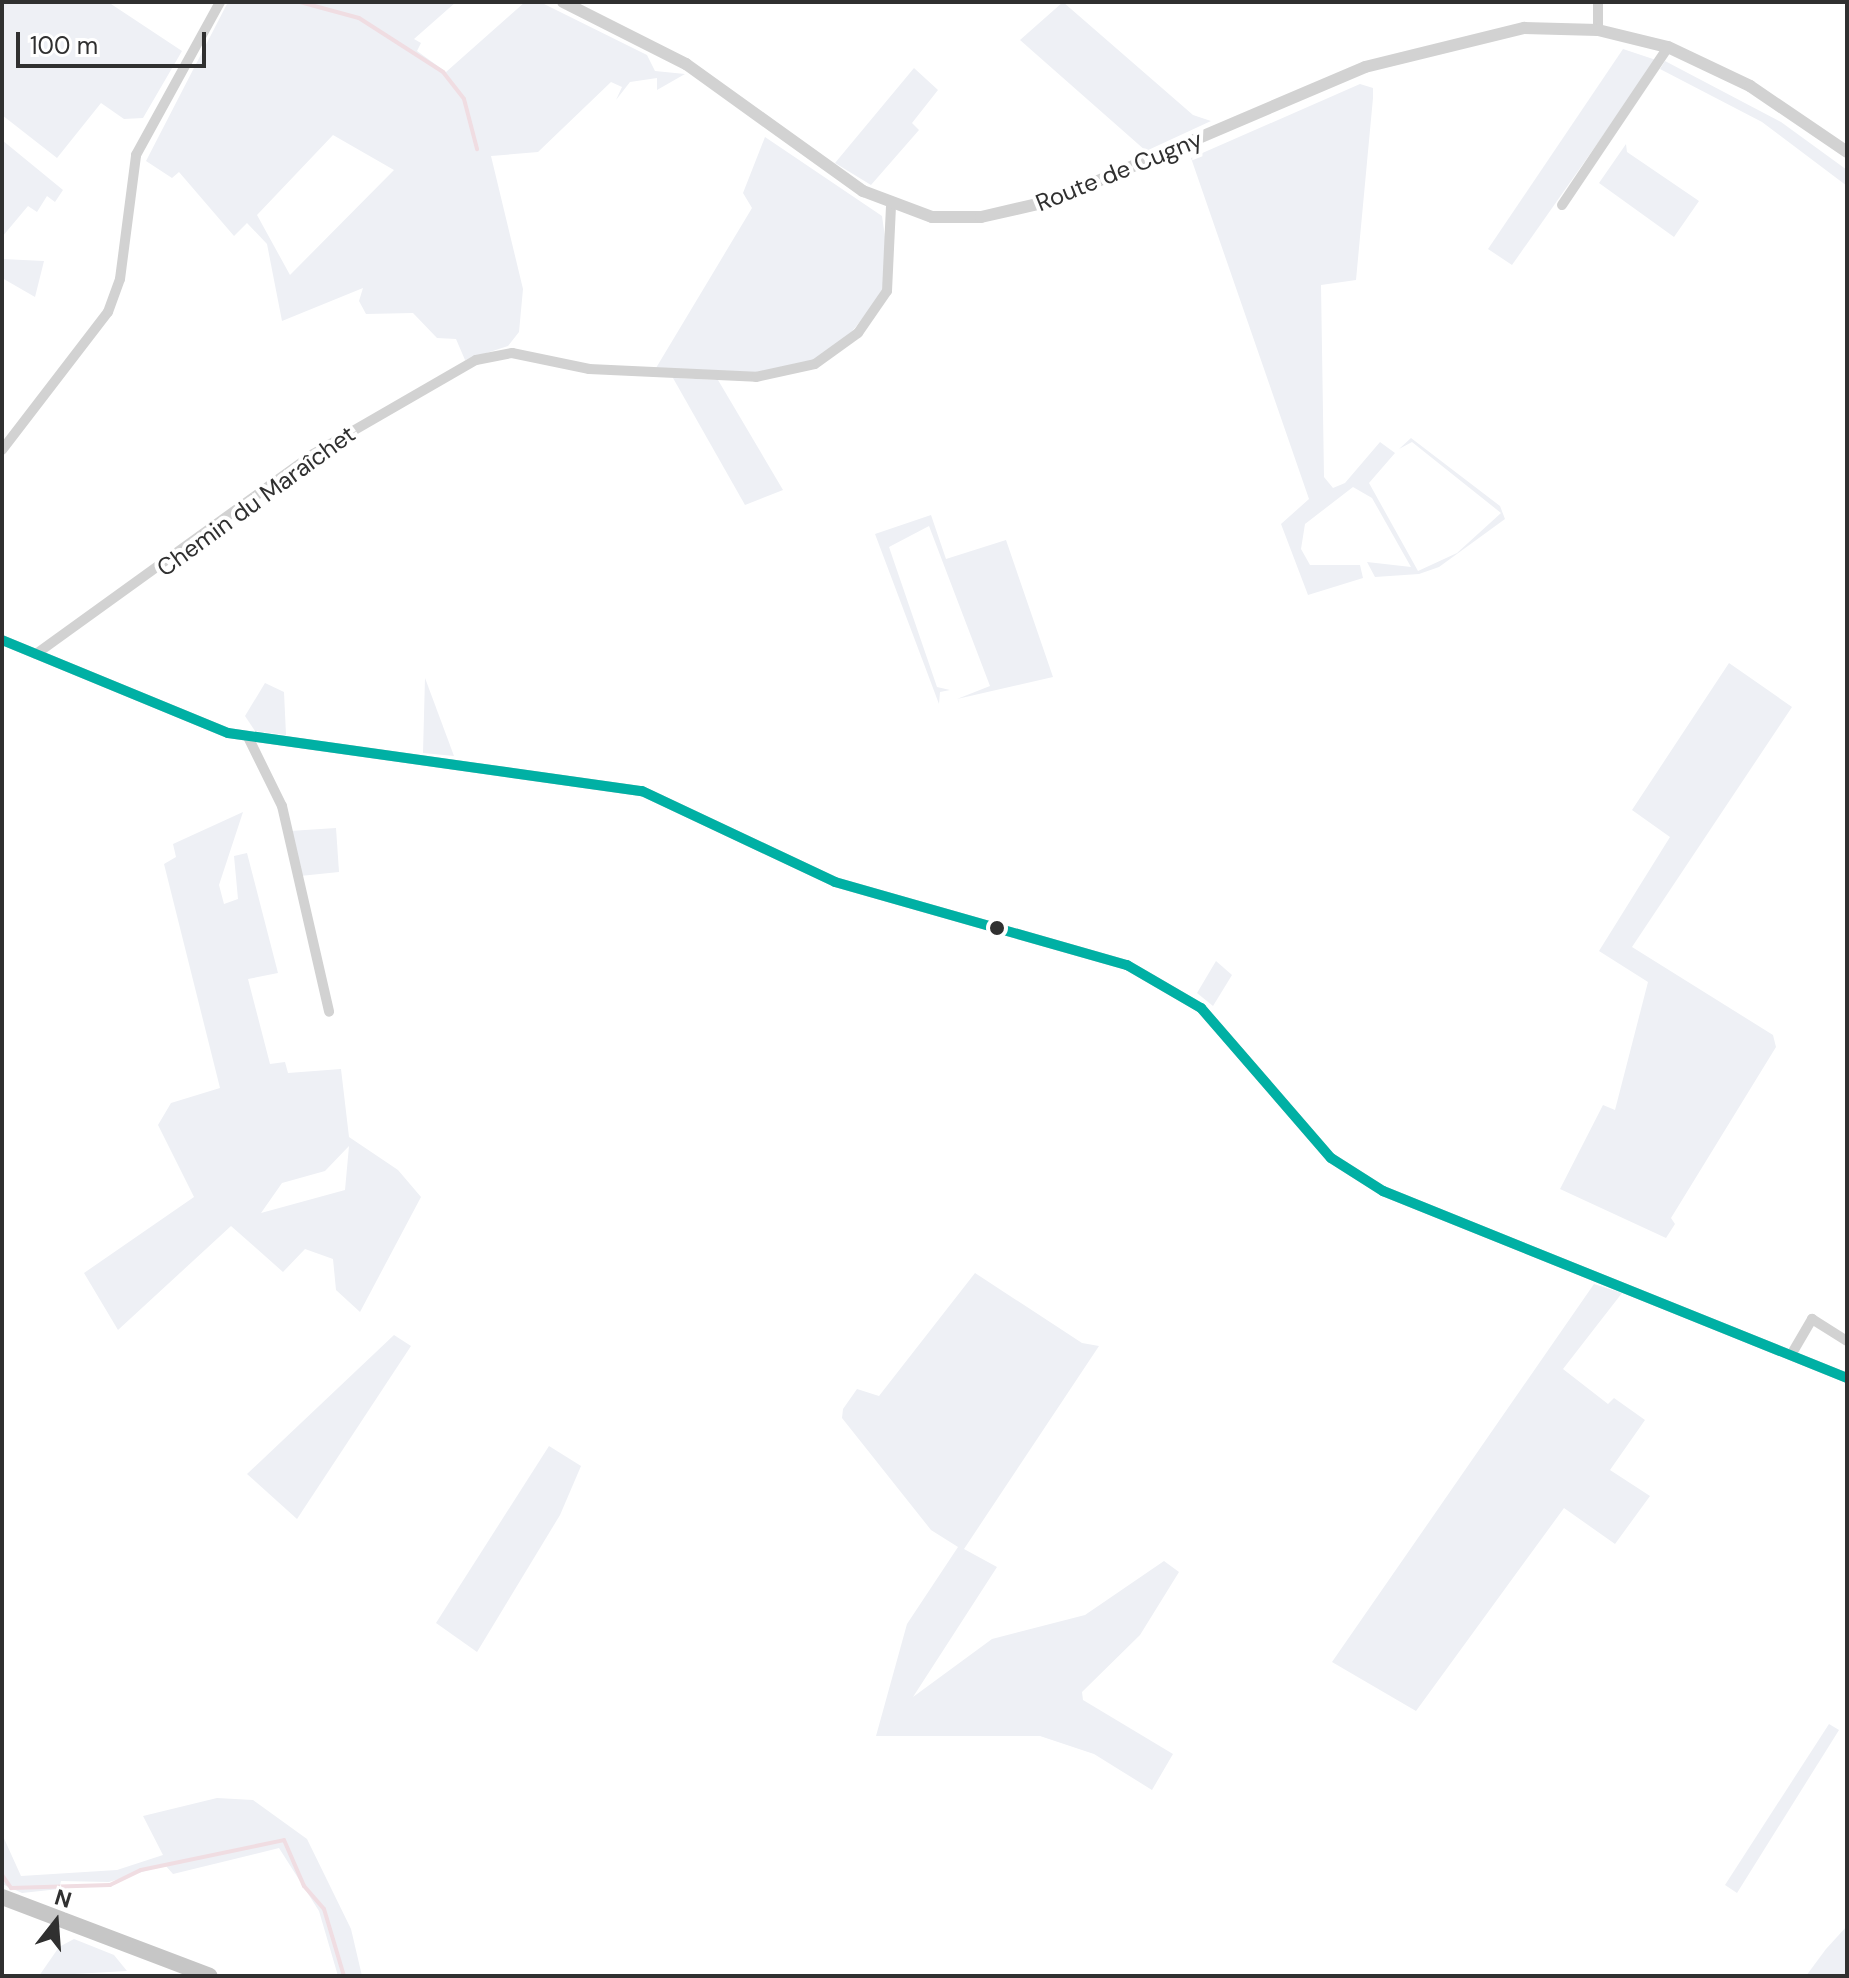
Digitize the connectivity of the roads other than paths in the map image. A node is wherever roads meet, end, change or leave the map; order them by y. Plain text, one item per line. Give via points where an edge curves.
1 (220, 2) edge
2 (563, 2) edge
3 (1598, 2) edge
4 (1598, 30) junction
5 (1668, 47) junction
6 (1847, 152) edge
7 (1562, 205) dead end
8 (891, 207) junction
9 (2, 450) edge
10 (2, 640) edge
11 (36, 654) junction
12 (248, 737) junction
13 (329, 1012) dead end
14 (1847, 1341) edge
15 (1791, 1355) junction
16 (1846, 1377) edge
17 (2, 1897) edge
18 (210, 1976) edge

1 - 9 street via 136,155 113,303
2 - 8 street, Route de Cugny via 672,55
3 - 4 street
4 - 5 street, Route de Cugny
4 - 8 street, Route de Cugny via 1514,29 1395,56 1021,210 957,219
5 - 6 street, Route de Cugny via 1750,86
5 - 7 street
8 - 11 street, Chemin du Maraîchet via 887,291 858,333 815,364 741,377 589,369 512,353 476,360 313,454
10 - 11 street
11 - 12 street
12 - 13 street via 282,806
12 - 15 street via 630,787 835,882 1127,965 1214,1019 1314,1141 1356,1176 1403,1201
14 - 15 street via 1812,1319
15 - 16 street
17 - 18 main road

